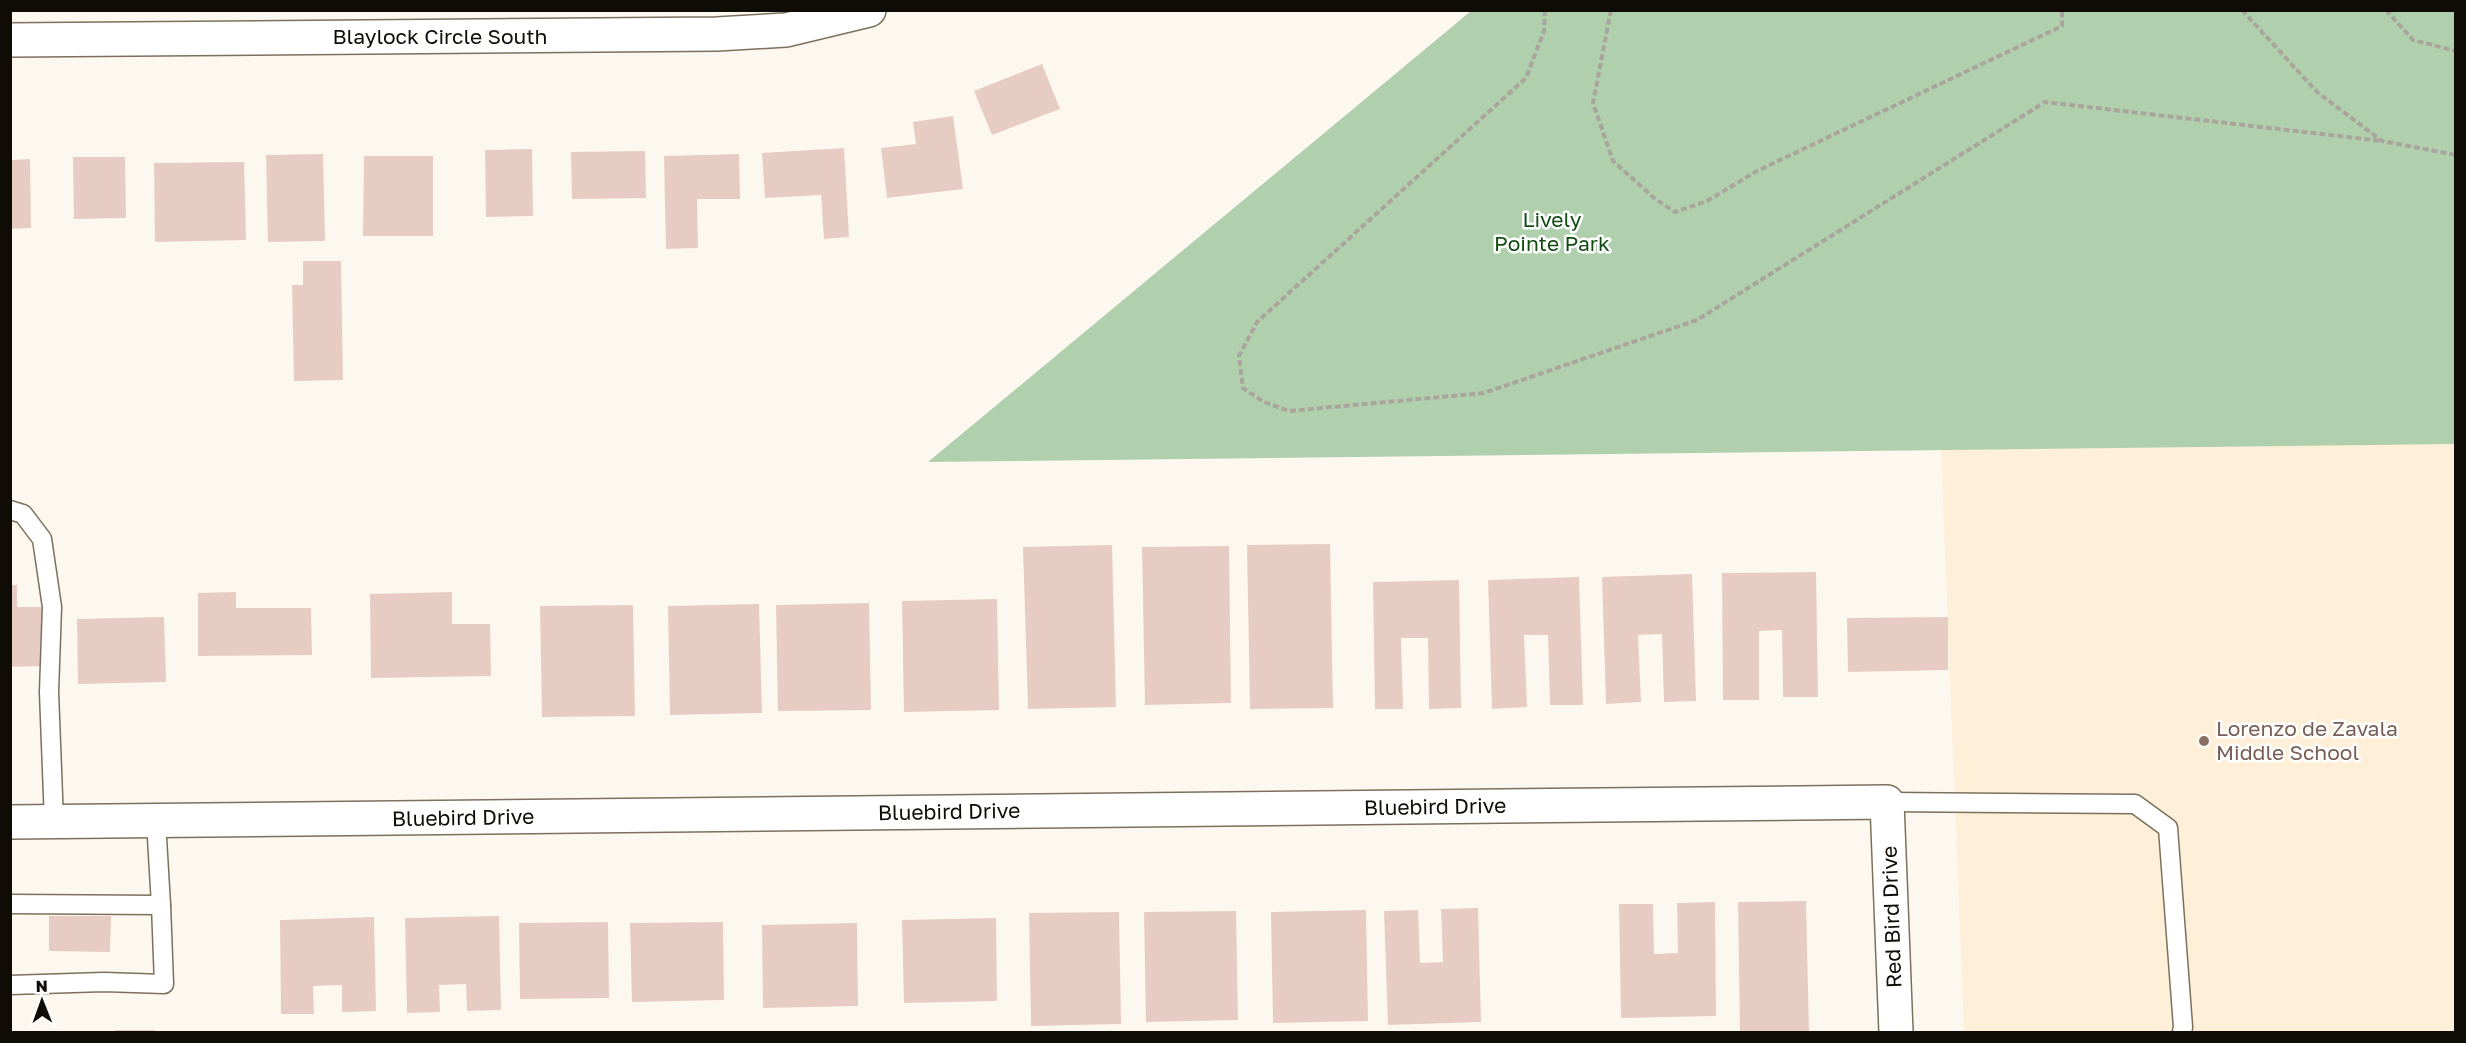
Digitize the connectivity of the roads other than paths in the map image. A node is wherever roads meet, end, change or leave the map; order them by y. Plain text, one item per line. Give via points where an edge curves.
1 (868, 12) edge
2 (10, 40) edge
3 (10, 510) edge
4 (1887, 802) junction
5 (156, 821) junction
6 (10, 822) edge
7 (54, 822) junction
8 (10, 904) edge
9 (161, 905) junction
10 (10, 985) edge
11 (1896, 1032) edge
12 (2182, 1032) edge

1 - 2 street, Blaylock Circle South via 786,30 717,34
3 - 7 lane via 23,514 42,539 52,607 49,692
4 - 5 street, Bluebird Drive
4 - 11 street, Red Bird Drive
4 - 12 lane via 2135,804 2168,828
5 - 7 street, Bluebird Drive
5 - 9 lane
6 - 7 street, Bluebird Drive
8 - 9 lane
9 - 10 lane via 164,984

